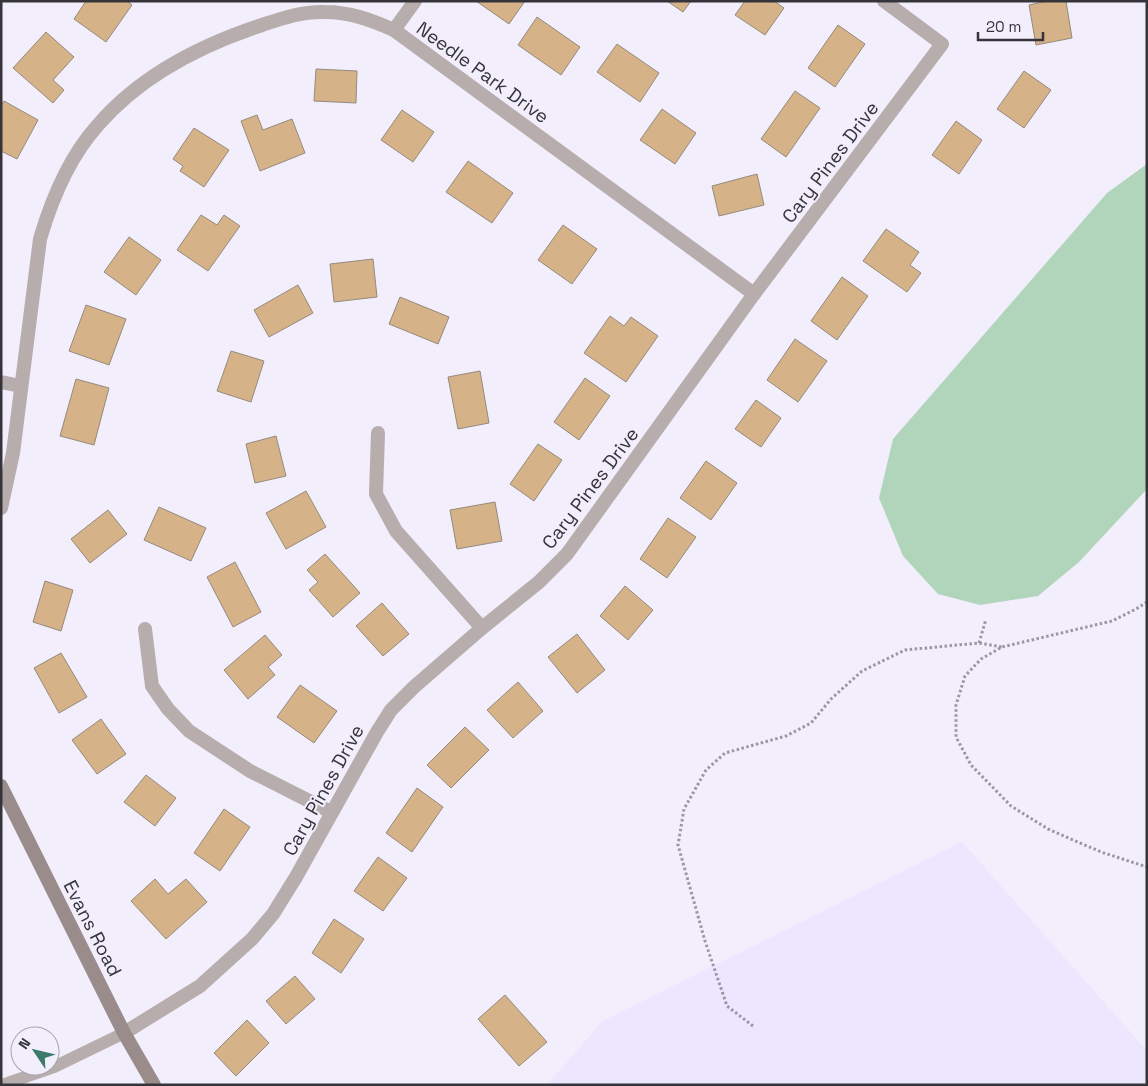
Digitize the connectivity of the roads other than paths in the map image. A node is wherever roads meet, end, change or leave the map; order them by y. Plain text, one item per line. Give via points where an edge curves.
1 (415, 1) edge
2 (884, 1) edge
3 (394, 30) junction
4 (754, 294) junction
5 (1, 382) edge
6 (21, 386) junction
7 (378, 433) dead end
8 (1, 508) edge
9 (482, 628) junction
10 (145, 629) dead end
11 (1, 786) edge
12 (331, 812) junction
13 (124, 1033) junction
14 (2, 1085) edge
15 (154, 1085) edge

1 - 3 street
2 - 4 street, Cary Pines Drive via 942,44
3 - 4 street, Needle Park Drive
3 - 6 street, Needle Park Drive via 365,17 345,13 294,14 219,41 138,86 98,125 60,183 49,208 40,239
4 - 9 street, Cary Pines Drive via 567,554 539,582
5 - 6 street
6 - 8 street, Needle Park Drive via 13,453
7 - 9 street via 376,494 396,531
9 - 12 street, Cary Pines Drive via 414,686 392,710
10 - 12 street via 152,686 189,731 250,771
11 - 13 main road, Evans Road
12 - 13 street, Cary Pines Drive via 277,907 252,939 200,986
13 - 14 lane via 54,1067
13 - 15 main road, Evans Road

